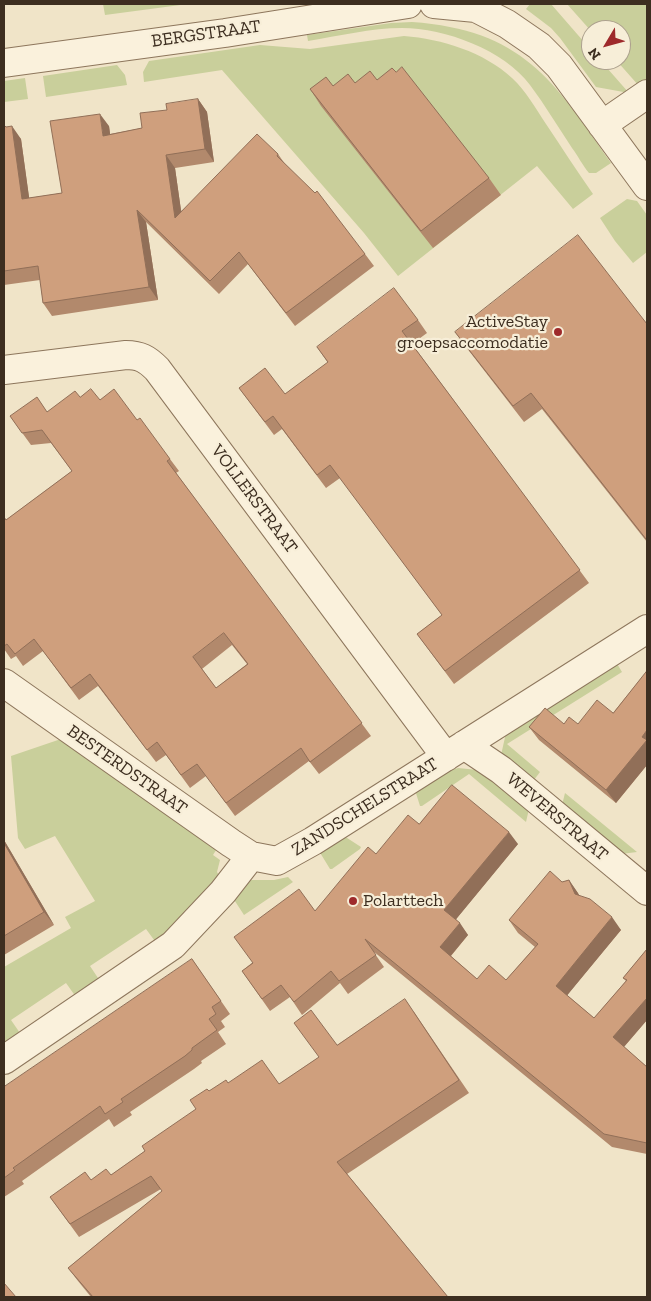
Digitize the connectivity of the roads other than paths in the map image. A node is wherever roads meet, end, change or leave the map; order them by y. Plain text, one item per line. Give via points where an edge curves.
1 (408, 4) edge
2 (434, 4) edge
3 (4, 63) edge
4 (647, 94) edge
5 (602, 124) junction
6 (647, 186) edge
7 (4, 370) edge
8 (647, 629) edge
9 (4, 683) edge
10 (455, 751) junction
11 (251, 856) junction
12 (647, 892) edge
13 (4, 1060) edge

1 - 3 street, BERGSTRAAT
2 - 5 street via 476,8 507,24 538,46 559,66
4 - 5 street
5 - 6 street
7 - 10 street, VOLLERSTRAAT via 126,355 138,355 149,361
8 - 10 street, ZANDSCHELSTRAAT
9 - 11 street, BESTERDSTRAAT
10 - 11 street, ZANDSCHELSTRAAT via 276,861
10 - 12 street, WEVERSTRAAT via 501,770
11 - 13 street via 223,892 173,945

